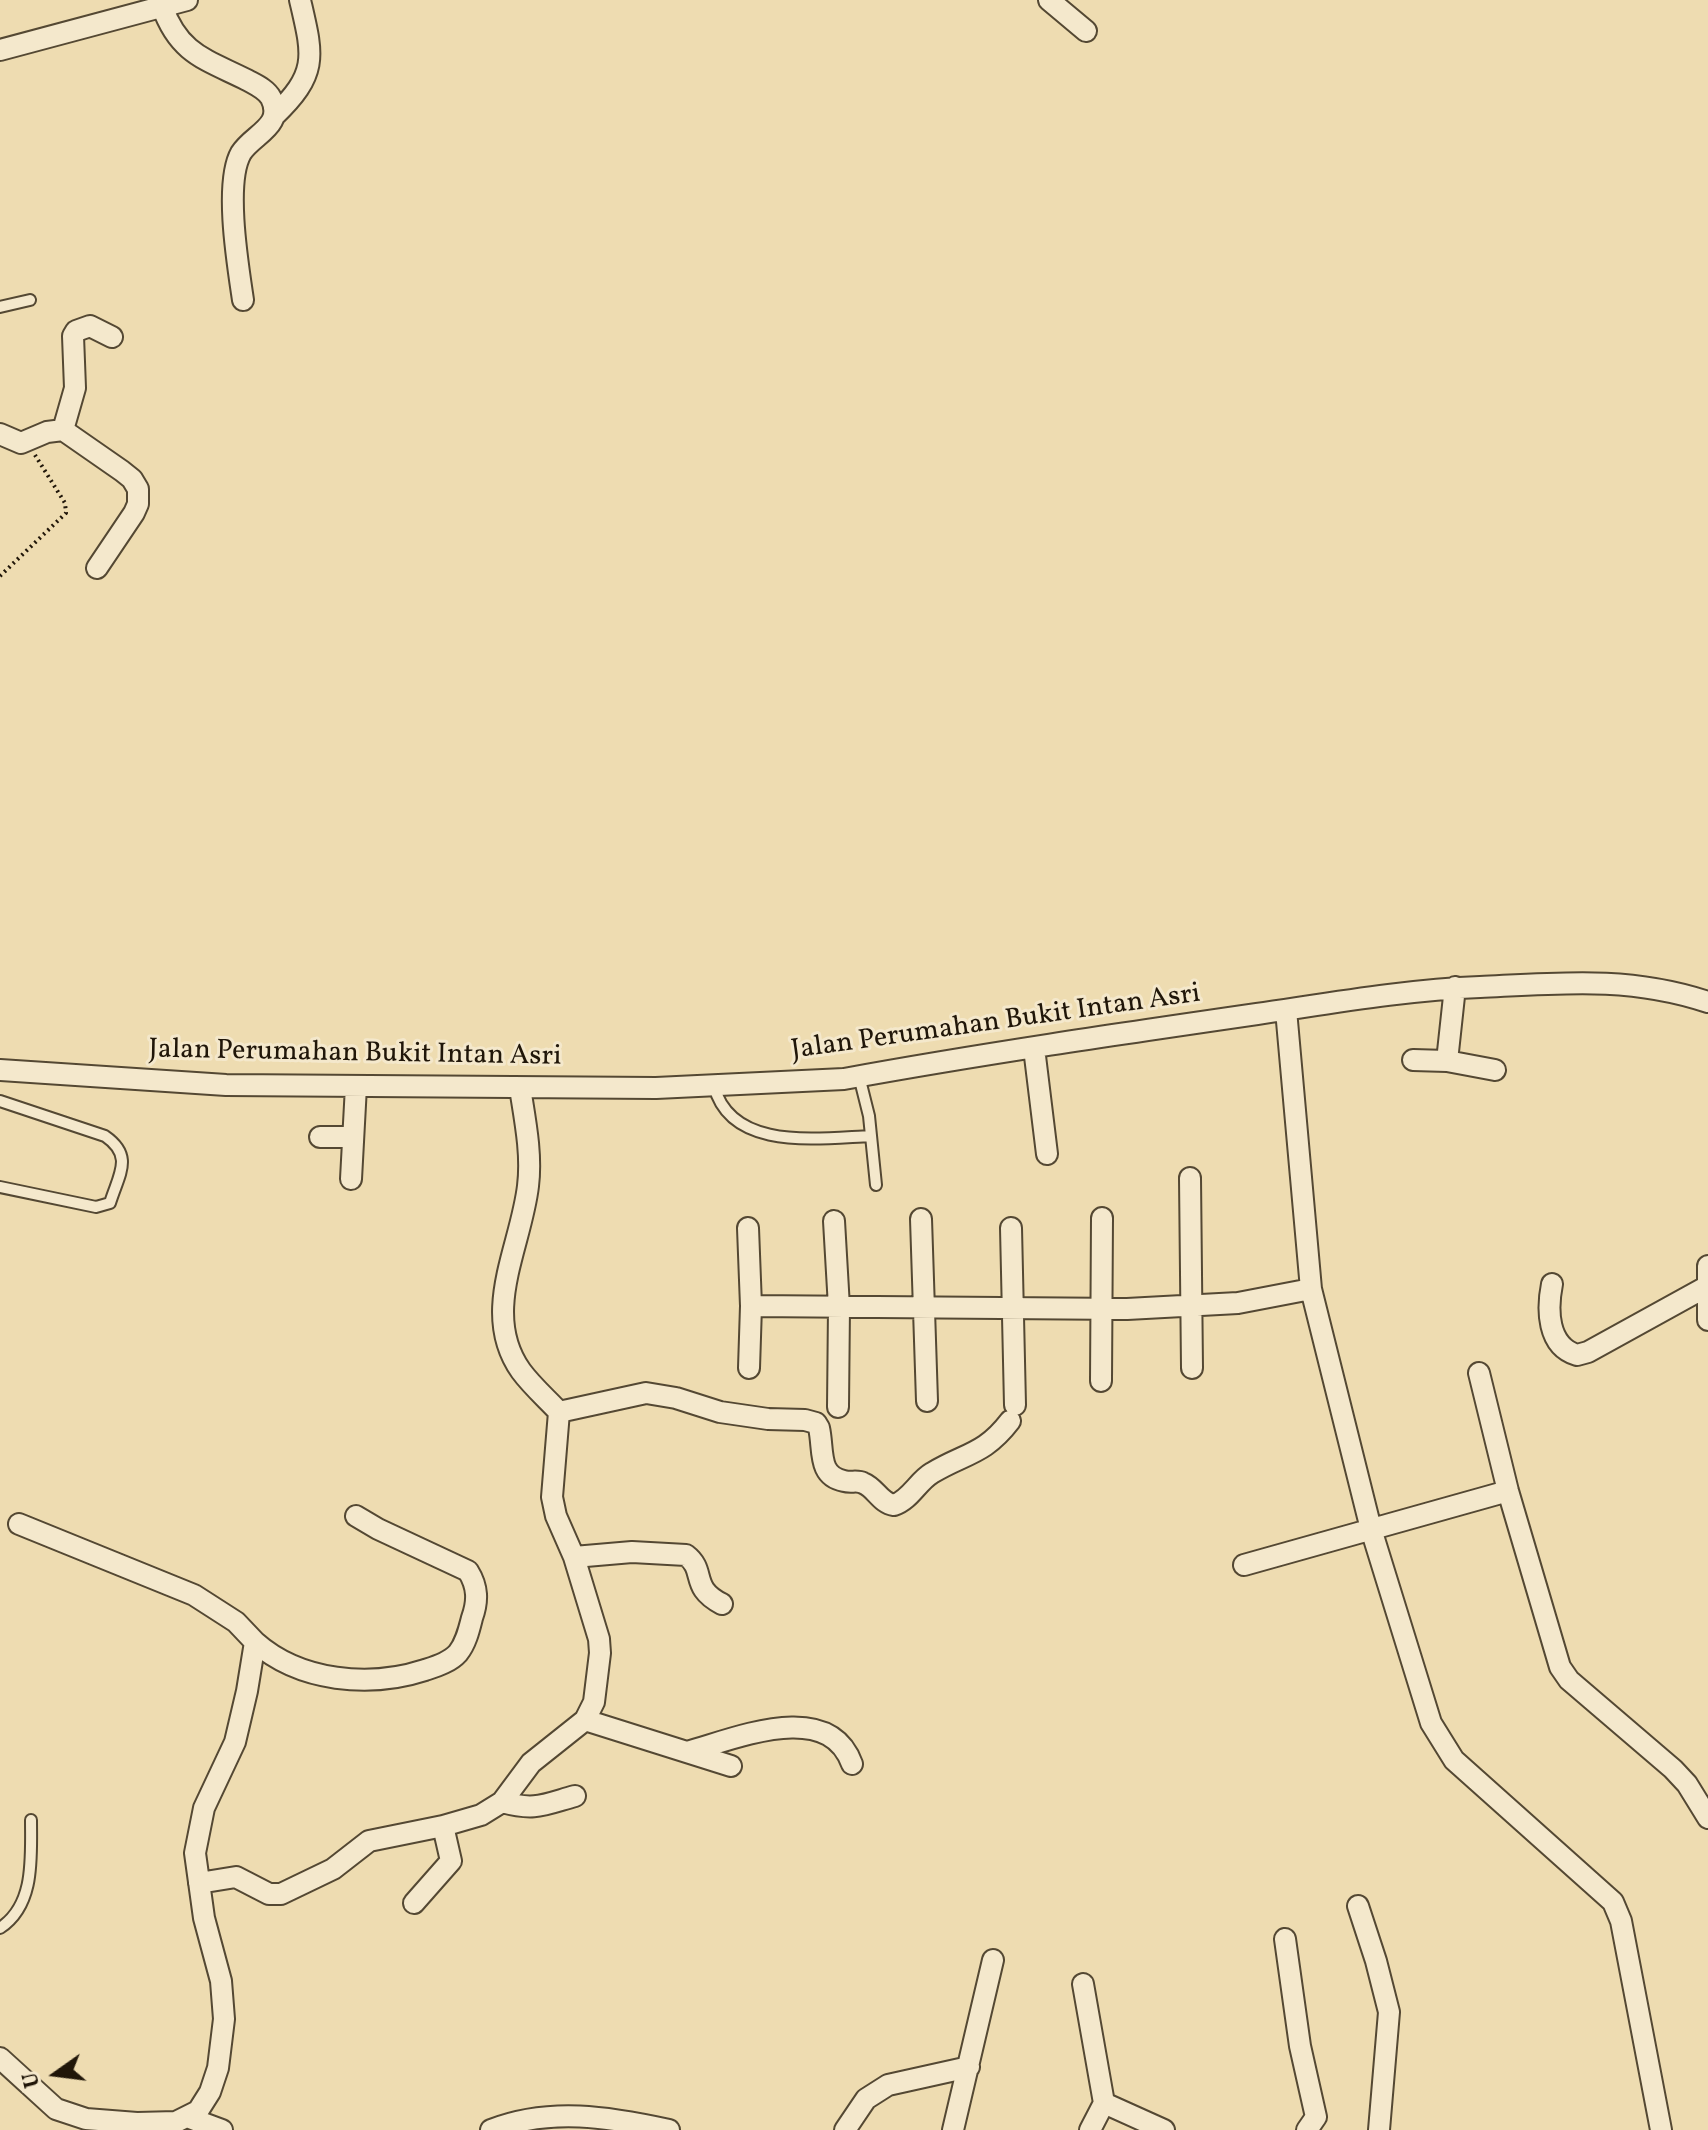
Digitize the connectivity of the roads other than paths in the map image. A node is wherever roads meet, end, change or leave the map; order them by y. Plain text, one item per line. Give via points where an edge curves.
1 (300, 0) edge
2 (1049, 0) edge
3 (175, 2) edge
4 (1086, 31) dead end
5 (0, 50) edge
6 (274, 116) junction
7 (30, 300) dead end
8 (243, 300) dead end
9 (0, 307) edge
10 (112, 337) dead end
11 (63, 430) junction
12 (0, 434) edge
13 (97, 568) dead end
14 (1455, 987) junction
15 (1708, 1002) edge
16 (1286, 1010) junction
17 (1034, 1048) junction
18 (1413, 1060) dead end
19 (1447, 1061) junction
20 (0, 1070) edge
21 (1495, 1070) dead end
22 (859, 1076) junction
23 (356, 1086) junction
24 (714, 1086) junction
25 (520, 1088) junction
26 (0, 1101) edge
27 (871, 1136) junction
28 (320, 1137) dead end
29 (353, 1137) junction
30 (1047, 1154) dead end
31 (1190, 1178) dead end
32 (351, 1179) dead end
33 (876, 1185) dead end
34 (0, 1187) edge
35 (1102, 1218) dead end
36 (921, 1219) dead end
37 (834, 1221) dead end
38 (748, 1228) dead end
39 (1011, 1228) dead end
40 (1708, 1266) edge
41 (1552, 1284) dead end
42 (1706, 1287) edge
43 (1311, 1289) junction
44 (751, 1306) junction
45 (839, 1307) junction
46 (1193, 1307) junction
47 (924, 1308) junction
48 (1014, 1309) junction
49 (1102, 1309) junction
50 (1708, 1320) edge
51 (749, 1368) dead end
52 (1192, 1368) dead end
53 (1479, 1373) dead end
54 (1101, 1381) dead end
55 (927, 1401) dead end
56 (838, 1407) dead end
57 (559, 1412) junction
58 (1508, 1491) junction
59 (356, 1516) dead end
60 (19, 1524) dead end
61 (1371, 1529) junction
62 (574, 1557) junction
63 (1244, 1565) dead end
64 (722, 1604) dead end
65 (255, 1642) junction
66 (585, 1720) junction
67 (687, 1752) junction
68 (852, 1764) dead end
69 (731, 1766) dead end
70 (575, 1796) dead end
71 (502, 1802) junction
72 (1708, 1818) edge
73 (31, 1820) dead end
74 (443, 1826) junction
75 (199, 1883) junction
76 (414, 1903) dead end
77 (1358, 1906) dead end
78 (0, 1928) edge
79 (1285, 1939) dead end
80 (993, 1960) dead end
81 (1083, 1984) dead end
82 (0, 2058) edge
83 (969, 2067) junction
84 (1104, 2103) junction
85 (187, 2117) junction
86 (140, 2126) edge
87 (632, 2126) edge
88 (222, 2130) edge
89 (491, 2130) edge
90 (669, 2130) edge
91 (845, 2130) edge
92 (953, 2130) edge
93 (1090, 2130) edge
94 (1164, 2130) edge
95 (1307, 2130) edge
96 (1379, 2130) edge
97 (1661, 2130) edge

1 - 6 street via 309,68
2 - 4 street
3 - 5 street
3 - 6 street via 171,31 179,41 266,91
6 - 8 street via 242,152 235,174 233,228
7 - 9 lane
10 - 11 street via 90,326 73,336 75,388
11 - 12 street via 21,443
11 - 13 street via 122,471 138,489 134,513
14 - 15 street, Jalan Perumahan Bukit Intan Asri via 1625,983
14 - 16 street, Jalan Perumahan Bukit Intan Asri
14 - 19 street
16 - 17 street, Jalan Perumahan Bukit Intan Asri
16 - 43 street
17 - 22 street, Jalan Perumahan Bukit Intan Asri
17 - 30 street
18 - 19 street
19 - 21 street
20 - 23 street, Jalan Perumahan Bukit Intan Asri via 226,1085
22 - 24 street, Jalan Perumahan Bukit Intan Asri
22 - 27 lane
23 - 25 street, Jalan Perumahan Bukit Intan Asri
23 - 29 street
24 - 25 street, Jalan Perumahan Bukit Intan Asri
24 - 27 lane via 726,1110 747,1128 808,1138
25 - 57 street via 528,1185 505,1279 503,1321 522,1372
26 - 34 lane via 105,1136 119,1146 123,1158 110,1203 96,1207
27 - 33 lane
28 - 29 street
29 - 32 street
31 - 46 street
35 - 49 street
36 - 47 street
37 - 45 street
38 - 44 street
39 - 48 street
40 - 42 street
41 - 42 street via 1552,1329 1561,1345 1577,1355
42 - 50 street
43 - 46 street
43 - 61 street
44 - 45 street
44 - 51 street
45 - 47 street
45 - 56 street
46 - 49 street
46 - 52 street
47 - 48 street
47 - 55 street
48 - 49 street
48 - 57 street via 1012,1413 985,1448 934,1472 894,1505 865,1483 828,1473 819,1428 811,1421 720,1412 646,1393
49 - 54 street
53 - 58 street
57 - 62 street via 552,1497
58 - 61 street
58 - 72 street via 1560,1667 1673,1769
59 - 65 street via 468,1571 477,1592 467,1638 457,1654 409,1675 355,1679 292,1667
60 - 65 street via 194,1595 236,1622
61 - 63 street
61 - 97 street via 1414,1676 1440,1741 1454,1760 1616,1908
62 - 64 street via 686,1555 704,1593
62 - 66 street via 600,1653 594,1702
65 - 75 street via 235,1742 204,1808 195,1853
66 - 67 street
66 - 71 street via 531,1763
67 - 68 street via 760,1731 796,1727 840,1741
67 - 69 street
70 - 71 street via 526,1809
71 - 74 street via 481,1815
73 - 78 lane via 31,1862 22,1906
74 - 75 street via 369,1841 333,1869 281,1894 269,1894 236,1877
74 - 76 street via 451,1861
75 - 85 street via 224,2019 210,2092 198,2111
77 - 96 street via 1389,2012
79 - 95 street via 1316,2117
80 - 83 street
81 - 84 street
82 - 86 street via 56,2109
83 - 91 street via 888,2085 866,2099
83 - 92 street
84 - 93 street
84 - 94 street
85 - 86 street
85 - 88 street
87 - 89 street via 561,2115
87 - 90 street

